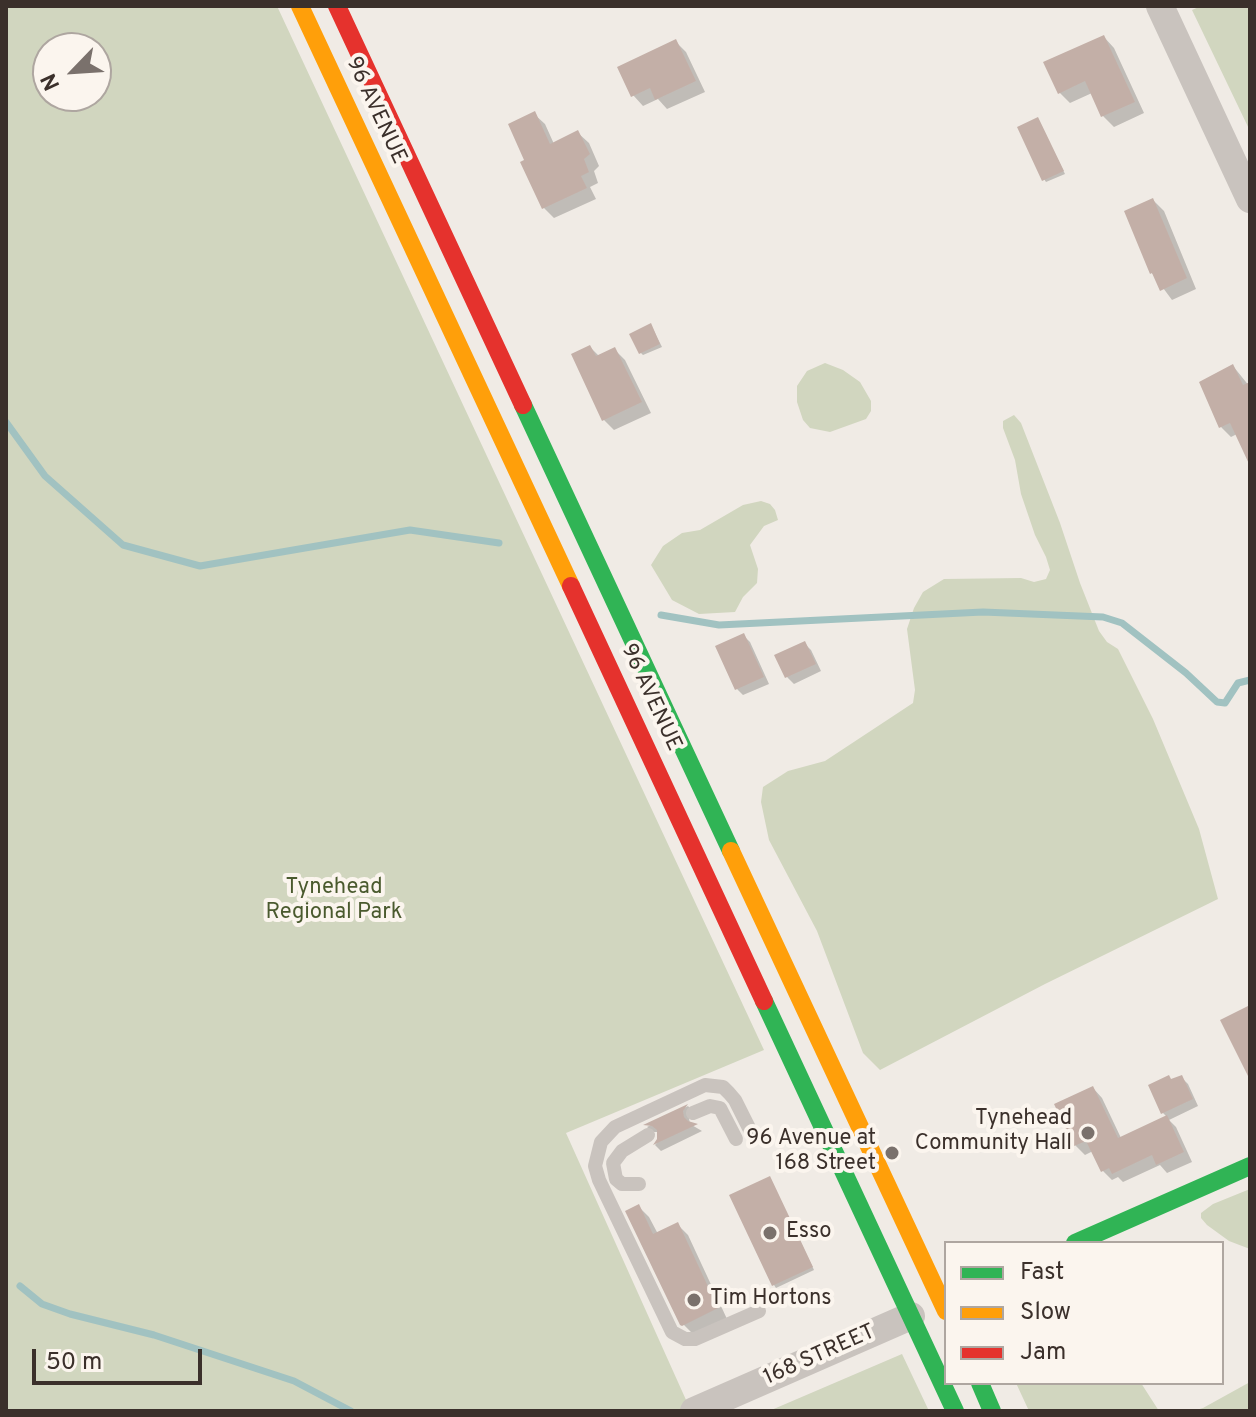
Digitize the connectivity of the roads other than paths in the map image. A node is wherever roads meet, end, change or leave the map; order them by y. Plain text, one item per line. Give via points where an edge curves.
1 (300, 6) edge
2 (337, 6) edge
3 (1160, 6) edge
4 (1250, 199) edge
5 (693, 1113) dead end
6 (751, 1132) dead end
7 (648, 1135) dead end
8 (736, 1139) dead end
9 (1250, 1166) edge
10 (639, 1184) dead end
11 (1080, 1241) edge
12 (944, 1304) edge
13 (759, 1311) dead end
14 (911, 1316) junction
15 (981, 1385) edge
16 (694, 1411) edge
17 (955, 1411) edge
18 (992, 1411) edge

1 - 14 main road, 96 AVENUE
2 - 12 main road, 96 AVENUE
3 - 4 street
5 - 8 lane via 720,1108
6 - 13 lane via 729,1093 705,1085 615,1127 601,1142 595,1166 672,1332 695,1339
7 - 10 lane via 613,1163 622,1184
9 - 11 main road
12 - 14 main road, 168 STREET
14 - 16 street, 168 STREET
14 - 17 main road, 96 AVENUE
15 - 18 main road

